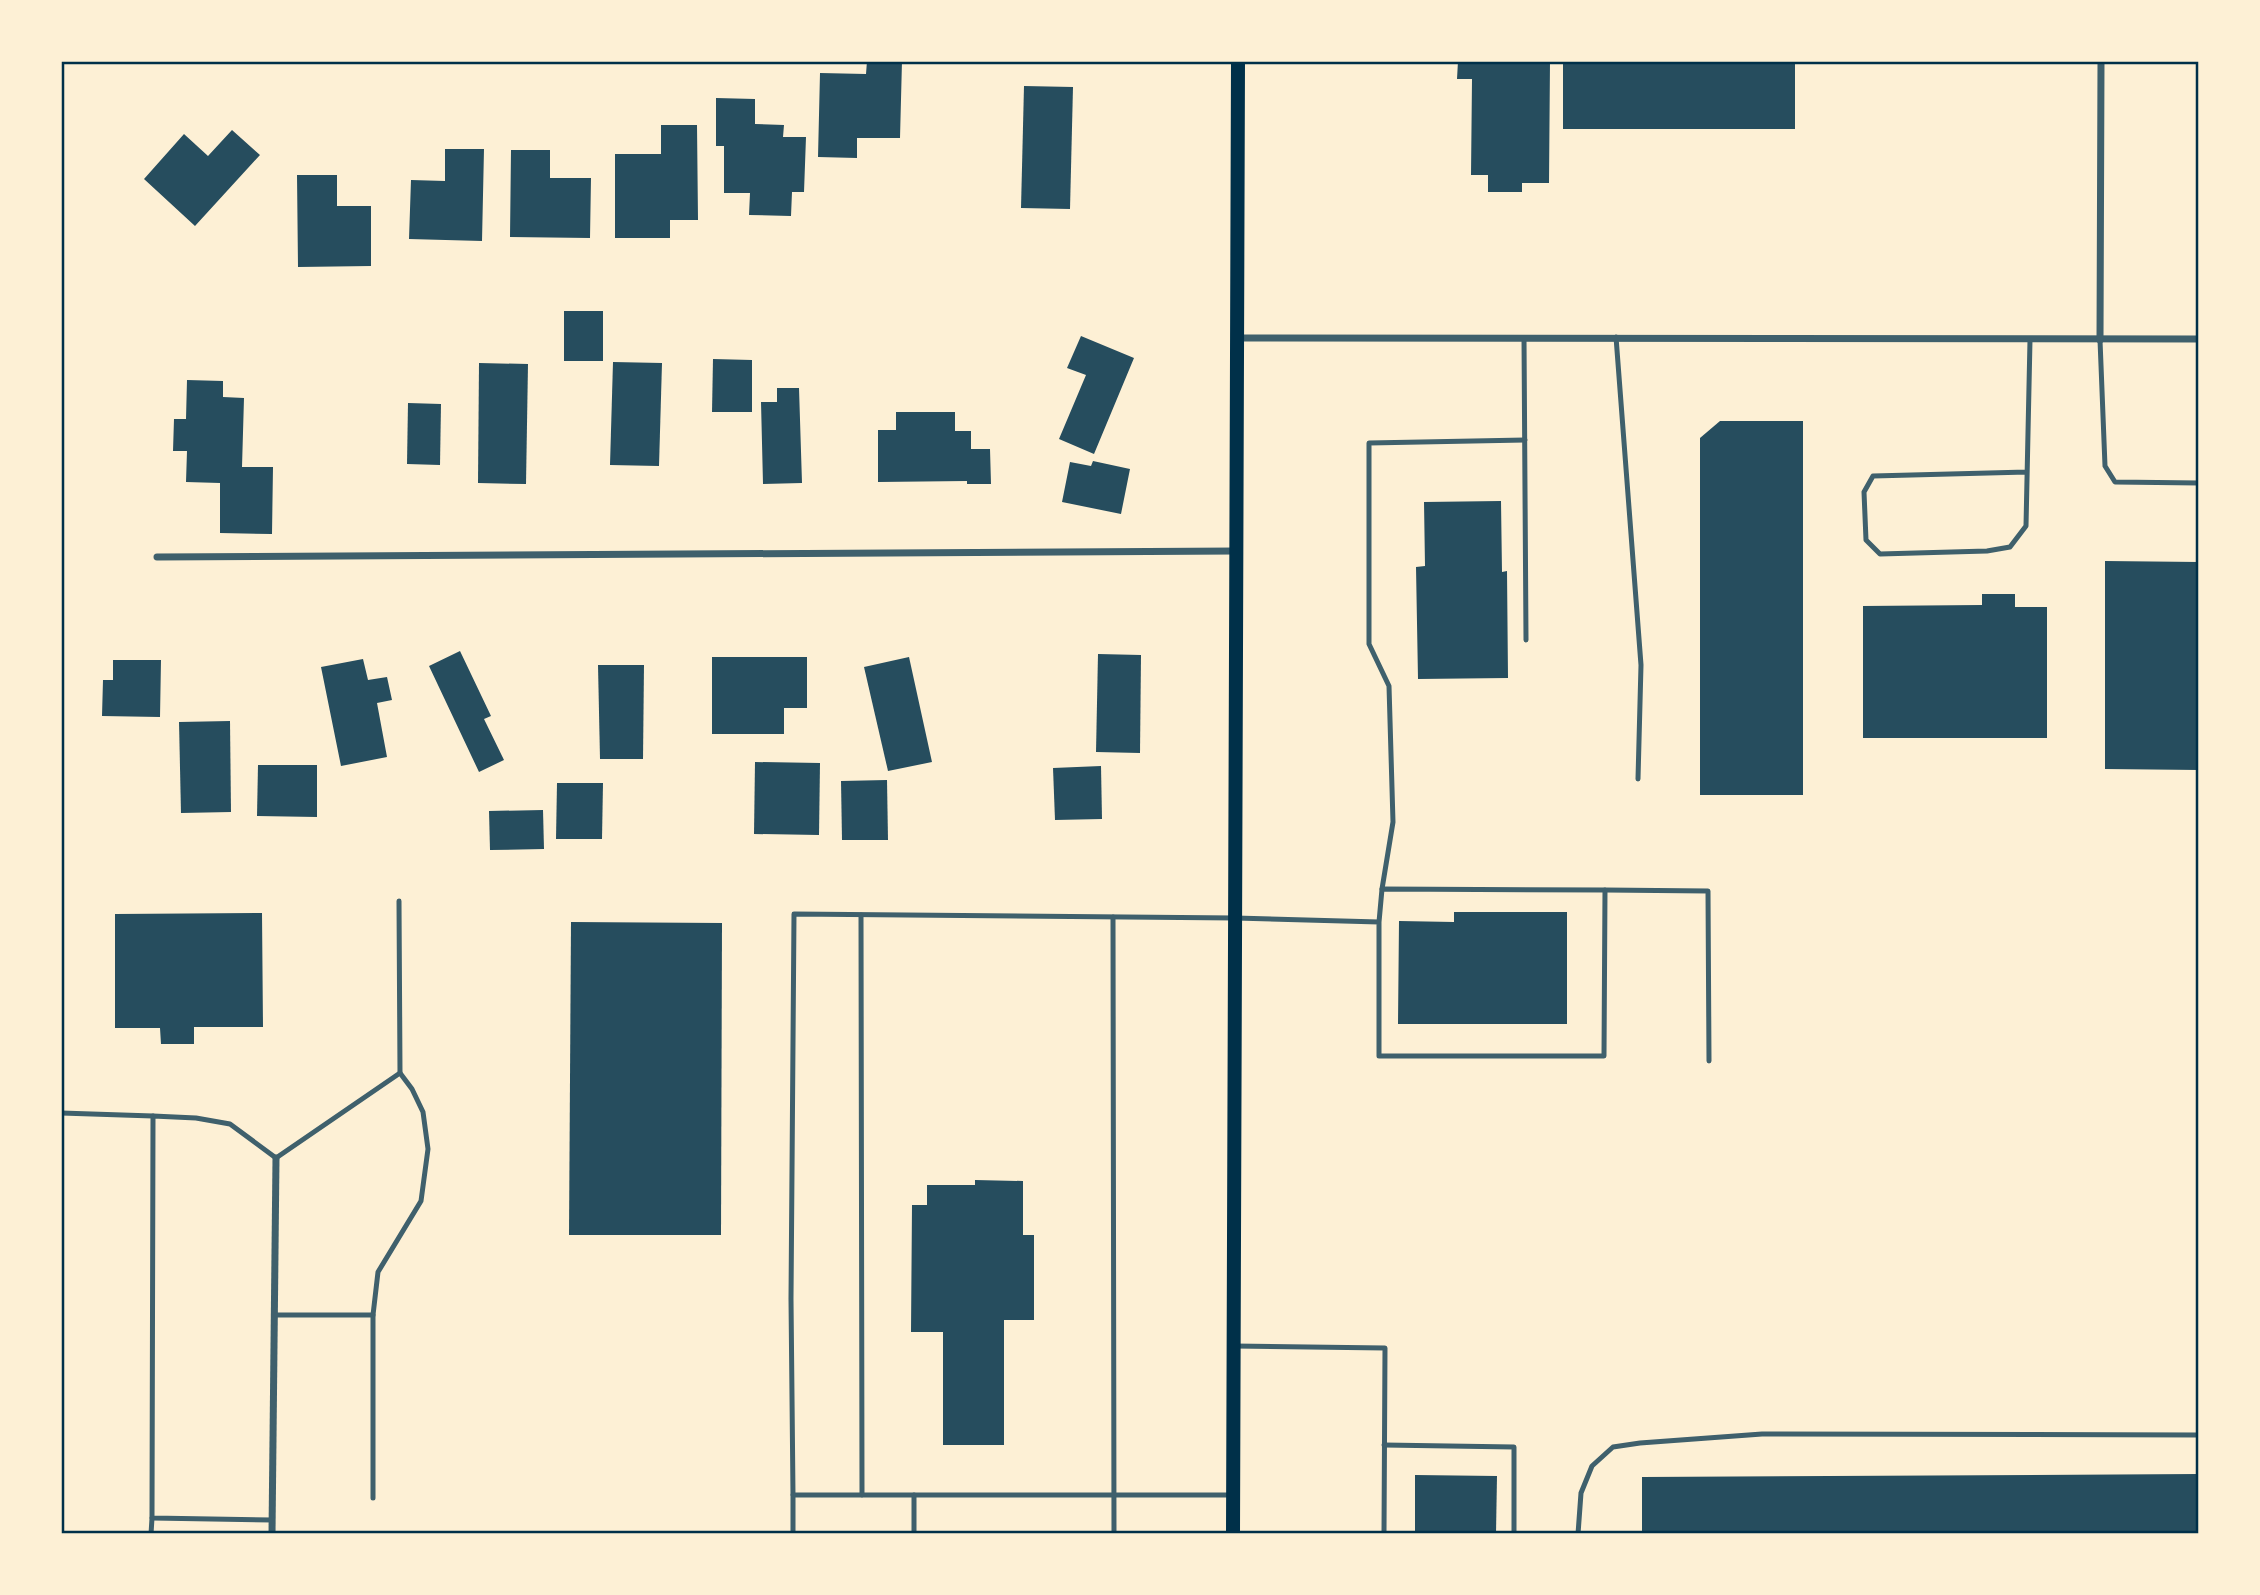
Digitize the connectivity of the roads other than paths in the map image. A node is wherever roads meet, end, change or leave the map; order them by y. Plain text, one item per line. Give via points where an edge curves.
1 (1238, 61) edge
2 (2101, 61) edge
3 (1616, 337) junction
4 (1237, 338) junction
5 (1524, 338) junction
6 (2199, 339) edge
7 (2030, 340) junction
8 (2100, 340) junction
9 (1525, 440) junction
10 (2027, 472) junction
11 (2199, 483) edge
12 (1236, 551) junction
13 (157, 557) dead end
14 (1525, 640) dead end
15 (1638, 779) dead end
16 (1382, 889) junction
17 (1605, 890) junction
18 (399, 901) dead end
19 (861, 915) junction
20 (1113, 917) junction
21 (1235, 918) junction
22 (1379, 922) junction
23 (1709, 1061) dead end
24 (400, 1073) junction
25 (61, 1114) edge
26 (153, 1116) junction
27 (276, 1158) junction
28 (274, 1315) junction
29 (373, 1315) junction
30 (1234, 1346) junction
31 (2199, 1435) edge
32 (1384, 1445) junction
33 (793, 1495) junction
34 (862, 1495) junction
35 (914, 1495) junction
36 (1115, 1495) junction
37 (1233, 1495) junction
38 (373, 1498) dead end
39 (152, 1518) junction
40 (272, 1520) junction
41 (151, 1534) edge
42 (272, 1534) edge
43 (793, 1534) edge
44 (914, 1534) edge
45 (1114, 1534) edge
46 (1233, 1534) edge
47 (1384, 1534) edge
48 (1514, 1534) edge
49 (1578, 1534) edge

1 - 4 main road
2 - 8 street
3 - 5 street
3 - 7 street
3 - 15 lane via 1642,665
4 - 5 street
4 - 12 main road
5 - 9 lane
6 - 8 street
7 - 8 street
7 - 10 lane
8 - 11 lane via 2105,466 2115,482
9 - 14 lane
9 - 16 lane via 1369,443 1368,644 1389,686 1390,713 1393,822
10 - 10 lane via 2026,526 2010,547 1880,554 1867,540 1864,492 1873,476
12 - 13 street
12 - 21 main road
16 - 17 lane
16 - 22 lane
17 - 22 lane via 1604,1055 1379,1056
17 - 23 lane via 1708,891
18 - 24 lane
19 - 20 lane
19 - 33 lane via 794,914
19 - 34 lane
20 - 21 lane
20 - 36 lane
21 - 22 lane
21 - 30 main road
24 - 27 lane
24 - 29 lane via 423,1112 426,1169 421,1201 378,1272
25 - 26 lane
26 - 27 lane via 230,1124
26 - 39 lane
27 - 28 street
28 - 29 lane
28 - 40 street
29 - 38 lane
30 - 32 lane via 1385,1348
30 - 37 main road
31 - 49 lane via 1762,1434 1613,1447 1592,1466 1581,1493
32 - 47 lane
32 - 48 lane via 1514,1447
33 - 34 lane
33 - 43 lane
34 - 35 lane
35 - 36 lane
35 - 44 lane
36 - 37 lane
36 - 45 lane
37 - 46 main road
39 - 40 lane
39 - 41 lane
40 - 42 street

